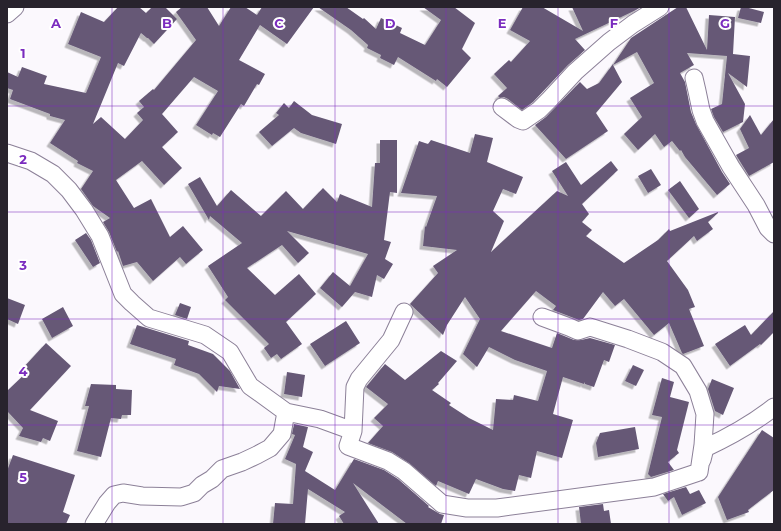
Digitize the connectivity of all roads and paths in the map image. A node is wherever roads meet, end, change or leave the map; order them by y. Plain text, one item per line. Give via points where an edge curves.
1 (15, 7) edge
2 (660, 7) edge
3 (7, 14) edge
4 (694, 78) dead end
5 (502, 107) dead end
6 (7, 153) edge
7 (774, 234) edge
8 (404, 312) dead end
9 (542, 317) dead end
10 (774, 407) edge
11 (286, 412) junction
12 (353, 431) junction
13 (699, 472) junction
14 (94, 524) edge

1 - 3 street
2 - 5 street via 609,42 575,72 539,110 523,121
4 - 7 street via 705,121
6 - 11 street via 31,161 53,174 69,190 100,236 123,294 132,303 149,318 205,335 230,352 250,386
8 - 12 street via 392,340 355,387
9 - 13 street via 578,331 590,327 628,339 662,352 683,366 698,391 705,414
10 - 13 street via 735,434 705,448
11 - 12 street via 320,419
11 - 14 street via 282,434 270,448 222,469 194,493 181,497 114,495
12 - 13 street via 348,446 388,461 404,471 442,504 467,508 497,508 654,487

